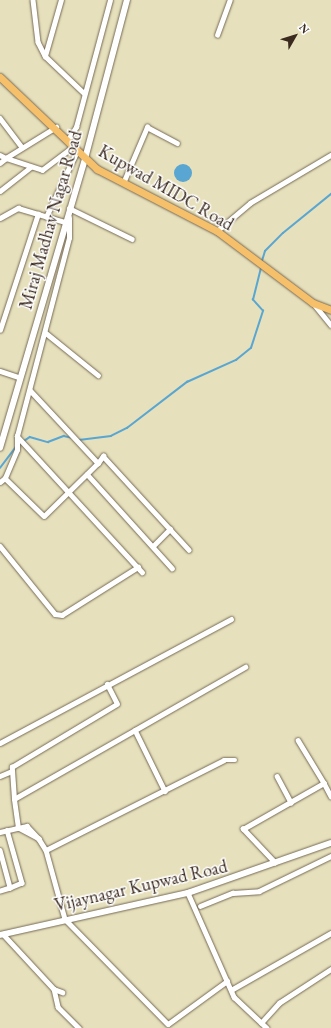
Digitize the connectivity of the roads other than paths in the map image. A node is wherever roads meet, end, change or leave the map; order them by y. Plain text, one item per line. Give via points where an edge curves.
1 (33, 0) edge
2 (61, 0) edge
3 (110, 0) edge
4 (127, 0) edge
5 (230, 0) edge
6 (218, 35) dead end
7 (45, 56) junction
8 (0, 77) edge
9 (84, 93) junction
10 (0, 118) edge
11 (56, 127) junction
12 (67, 141) junction
13 (177, 142) dead end
14 (22, 147) junction
15 (74, 151) junction
16 (0, 155) edge
17 (331, 155) edge
18 (6, 158) junction
19 (85, 159) junction
20 (0, 163) edge
21 (31, 167) junction
22 (124, 181) junction
23 (0, 190) edge
24 (69, 208) junction
25 (38, 214) junction
26 (46, 217) junction
27 (0, 218) edge
28 (64, 222) junction
29 (217, 231) junction
30 (132, 239) dead end
31 (313, 303) junction
32 (331, 310) edge
33 (331, 325) edge
34 (0, 330) edge
35 (46, 333) junction
36 (0, 371) edge
37 (98, 375) dead end
38 (19, 378) junction
39 (30, 390) junction
40 (17, 436) junction
41 (0, 448) edge
42 (98, 463) junction
43 (87, 474) junction
44 (5, 478) junction
45 (0, 482) edge
46 (68, 494) junction
47 (170, 529) junction
48 (0, 546) edge
49 (152, 546) junction
50 (189, 550) dead end
51 (138, 567) junction
52 (172, 568) dead end
53 (142, 572) dead end
54 (231, 618) dead end
55 (245, 667) dead end
56 (107, 684) junction
57 (135, 730) junction
58 (298, 740) dead end
59 (0, 743) edge
60 (235, 760) dead end
61 (12, 771) junction
62 (0, 776) edge
63 (277, 776) dead end
64 (324, 783) junction
65 (165, 791) junction
66 (331, 796) edge
67 (14, 799) junction
68 (291, 802) junction
69 (18, 828) junction
70 (7, 830) junction
71 (0, 832) edge
72 (331, 843) edge
73 (0, 850) edge
74 (46, 850) junction
75 (331, 856) edge
76 (275, 863) junction
77 (10, 888) junction
78 (0, 891) edge
79 (188, 893) junction
80 (200, 906) dead end
81 (65, 918) junction
82 (331, 932) edge
83 (2, 934) edge
84 (331, 969) edge
85 (227, 981) junction
86 (54, 989) junction
87 (231, 990) junction
88 (62, 992) dead end
89 (261, 1023) junction
90 (79, 1028) edge
91 (267, 1028) edge

1 - 7 street via 38,42
2 - 7 street
3 - 9 street
4 - 19 street, Miraj Madhav Nagar Road
5 - 6 street
7 - 9 street
8 - 11 main road, Kupwad MIDC Road
9 - 12 street via 76,127
10 - 14 street
11 - 12 main road, Kupwad MIDC Road
11 - 14 street
12 - 15 main road, Kupwad MIDC Road
13 - 22 street via 147,127
14 - 18 street
15 - 19 main road, Kupwad MIDC Road
15 - 21 street via 42,170
15 - 26 street
16 - 18 street
17 - 29 street via 250,203
18 - 20 street
18 - 21 street
19 - 22 main road, Kupwad MIDC Road via 97,169
19 - 24 street, Miraj Madhav Nagar Road
21 - 23 street
22 - 29 main road, Kupwad MIDC Road
24 - 28 street, Miraj Madhav Nagar Road
24 - 30 street
24 - 35 street via 70,238
25 - 26 street
25 - 27 street via 18,208
25 - 34 street
26 - 28 street
28 - 38 street, Miraj Madhav Nagar Road
29 - 31 main road, Kupwad MIDC Road
31 - 32 main road, Kupwad MIDC Road
31 - 33 street
35 - 37 street
35 - 39 street
36 - 38 street
38 - 41 street, Miraj Madhav Nagar Road
39 - 40 street
39 - 42 street
40 - 44 street via 17,450
40 - 46 street
42 - 43 street
42 - 47 street via 103,456
43 - 46 street
43 - 49 street
44 - 45 street
44 - 46 street via 44,516
46 - 51 street
47 - 49 street
47 - 50 street
48 - 51 street via 55,614 62,615
49 - 52 street
51 - 53 street
54 - 56 street
55 - 57 street
56 - 59 street
56 - 61 street via 117,704 12,767
57 - 65 street
57 - 67 street
58 - 64 street
60 - 65 street via 224,760
61 - 62 street
61 - 67 street
63 - 68 street
64 - 66 street
64 - 68 street
65 - 74 street
67 - 69 street
68 - 76 street via 243,829
69 - 70 street
69 - 74 street via 27,826
70 - 71 street
70 - 77 street via 22,883
72 - 76 street, Vijaynagar Kupwad Road
73 - 77 street
74 - 81 street
75 - 80 street via 259,891 233,894
76 - 79 street, Vijaynagar Kupwad Road
77 - 78 street
79 - 81 street, Vijaynagar Kupwad Road
79 - 85 street
81 - 83 street, Vijaynagar Kupwad Road
81 - 85 street via 168,1024
82 - 87 street
83 - 86 street
84 - 89 street via 279,1003
85 - 87 street
86 - 88 street
86 - 90 street via 58,1007
87 - 89 street
89 - 91 street

